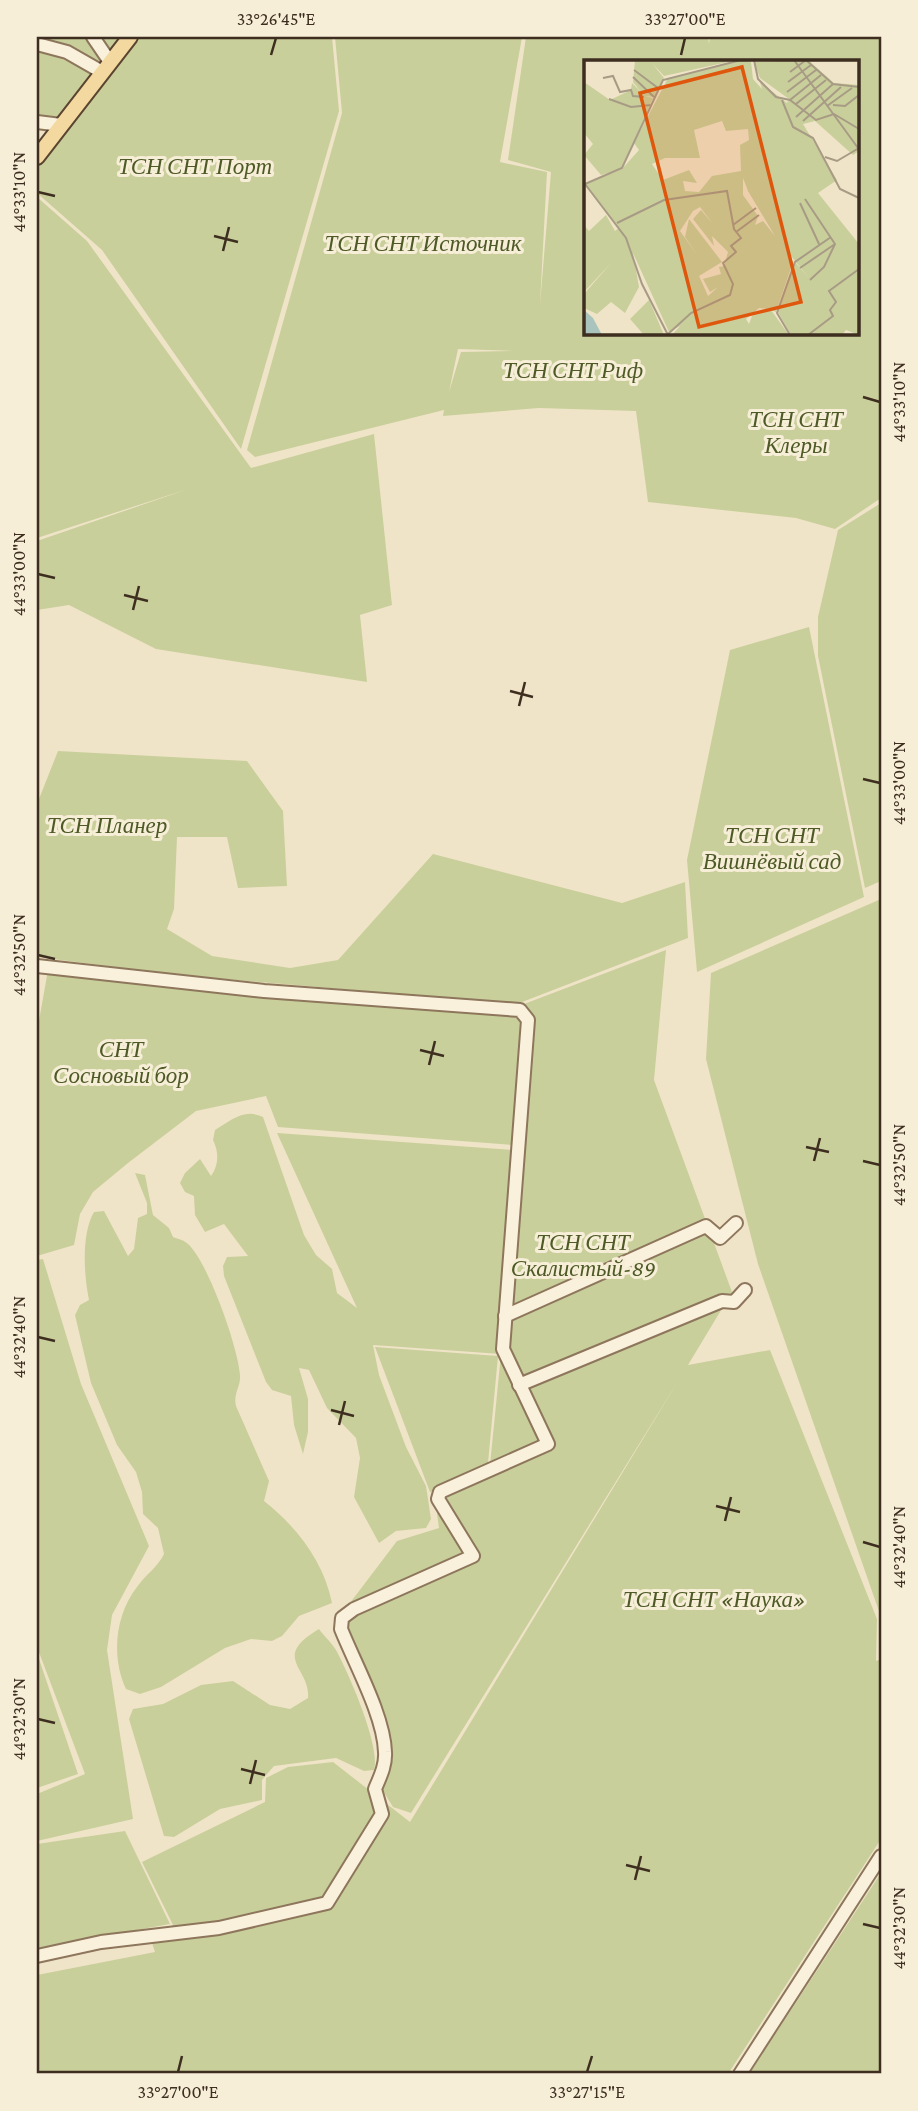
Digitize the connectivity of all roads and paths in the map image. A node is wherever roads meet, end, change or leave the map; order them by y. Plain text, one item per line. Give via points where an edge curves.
1 (93, 37) edge
2 (130, 37) edge
3 (37, 44) edge
4 (106, 67) junction
5 (37, 122) edge
6 (61, 125) junction
7 (37, 157) edge
8 (37, 966) edge
9 (736, 1223) dead end
10 (746, 1290) dead end
11 (505, 1316) junction
12 (519, 1385) junction
13 (881, 1856) edge
14 (37, 1956) edge
15 (740, 2074) edge

1 - 4 street
2 - 4 main road
3 - 4 street
4 - 6 main road
5 - 6 street
6 - 7 main road
8 - 11 street via 264,991 520,1010 528,1020
9 - 11 street via 720,1238 706,1226
10 - 12 street via 734,1302 722,1301
11 - 12 street via 503,1349
12 - 14 street via 548,1444 440,1492 438,1499 473,1556 342,1618 341,1629 379,1723 385,1752 375,1789 382,1814 327,1903 219,1928 101,1942
13 - 15 street

